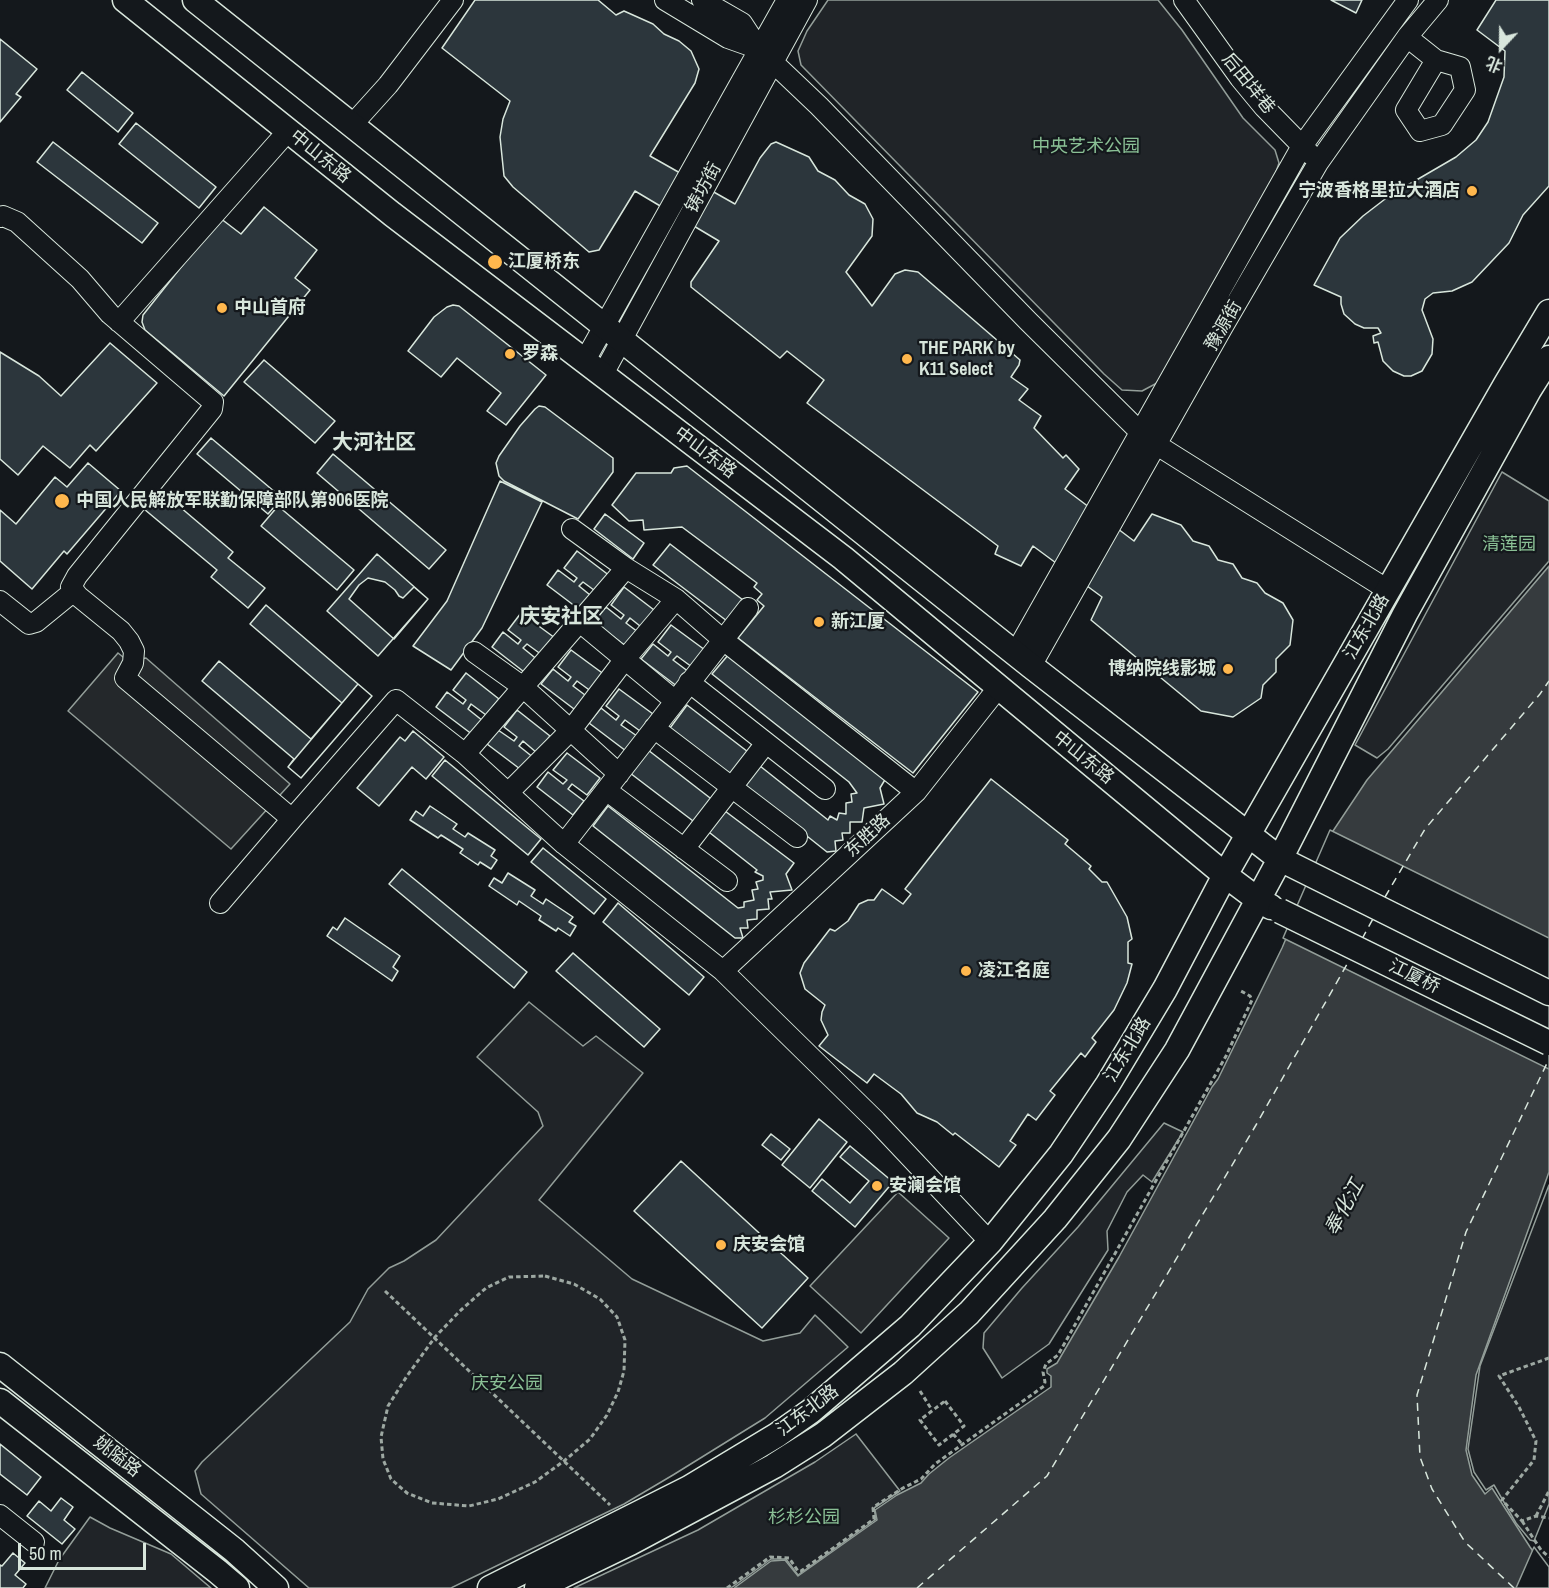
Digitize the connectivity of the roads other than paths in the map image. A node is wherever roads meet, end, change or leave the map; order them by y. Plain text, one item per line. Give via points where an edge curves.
1 (125, 0) edge
2 (195, 0) edge
3 (453, 0) edge
4 (665, 0) edge
5 (702, 0) edge
6 (787, 0) edge
7 (807, 0) edge
8 (1184, 0) edge
9 (1408, 0) edge
10 (1438, 0) edge
11 (1407, 37) junction
12 (766, 55) junction
13 (1436, 60) dead end
14 (351, 126) junction
15 (288, 131) junction
16 (1302, 146) junction
17 (1318, 163) junction
18 (0, 217) edge
19 (1549, 312) edge
20 (119, 322) junction
21 (613, 333) junction
22 (1549, 358) edge
23 (593, 369) junction
24 (1140, 432) junction
25 (1157, 444) junction
26 (572, 529) dead end
27 (626, 568) junction
28 (1388, 590) junction
29 (75, 591) junction
30 (676, 599) junction
31 (0, 601) edge
32 (747, 608) dead end
33 (580, 622) junction
34 (722, 639) junction
35 (474, 652) dead end
36 (625, 659) junction
37 (1023, 660) junction
38 (689, 682) junction
39 (523, 687) junction
40 (998, 688) junction
41 (674, 700) junction
42 (654, 728) junction
43 (571, 730) junction
44 (766, 743) junction
45 (465, 754) junction
46 (619, 774) junction
47 (731, 788) junction
48 (825, 789) dead end
49 (606, 790) junction
50 (916, 792) junction
51 (508, 793) junction
52 (292, 819) junction
53 (1248, 835) junction
54 (797, 837) dead end
55 (564, 844) junction
56 (684, 849) junction
57 (1290, 864) junction
58 (1225, 875) junction
59 (727, 881) dead end
60 (1257, 899) junction
61 (220, 903) dead end
62 (1280, 912) joint
63 (723, 971) junction
64 (1549, 993) edge
65 (1549, 1043) edge
66 (990, 1242) junction
67 (0, 1365) edge
68 (0, 1401) edge
69 (3, 1524) edge
70 (34, 1542) dead end
71 (237, 1588) edge
72 (276, 1588) edge
73 (490, 1588) edge
74 (537, 1588) edge

1 - 15 main road, 中山东路
2 - 14 main road, 中山东路
3 - 14 street
4 - 12 street via 728,38
5 - 12 street via 742,23
6 - 12 street, 铸坊街
7 - 12 street, 铸坊街
8 - 16 street, 后田垟巷 via 1240,78
9 - 16 street, 豫源街
10 - 11 street, 豫源街
11 - 13 street
11 - 17 street, 豫源街
12 - 21 street, 铸坊街
12 - 24 street
14 - 21 main road, 中山东路
15 - 20 street
15 - 23 main road, 中山东路
16 - 17 street, 后田垟巷
16 - 24 street, 豫源街
17 - 25 street, 豫源街
18 - 20 street via 17,222 80,279
19 - 28 main road, 江东北路
20 - 29 street via 213,402 212,409 76,576 71,587
21 - 23 street, 铸坊街
21 - 37 main road, 中山东路
22 - 57 main road, 江东北路 via 1405,614
23 - 40 main road, 中山东路 via 843,558
24 - 25 street
24 - 37 street, 豫源街
25 - 28 street
25 - 37 street, 豫源街
26 - 27 street
27 - 30 street
27 - 33 street
28 - 53 main road, 江东北路
29 - 31 street via 29,624
29 - 52 street via 129,641 134,651 133,663 125,678
30 - 34 street
30 - 36 street
32 - 34 street
33 - 36 street
33 - 39 street
34 - 38 street
34 - 50 street
35 - 39 street
36 - 41 street
36 - 43 street
37 - 53 main road, 中山东路
38 - 41 street
38 - 44 street
39 - 43 street
39 - 45 street
40 - 50 street, 东胜路
40 - 58 main road, 中山东路
41 - 42 street
42 - 46 street
42 - 47 street
43 - 46 street
43 - 51 street
44 - 47 street
44 - 48 street
45 - 51 street
45 - 52 street via 396,699
46 - 49 street
47 - 54 street
47 - 56 street
49 - 55 street
49 - 56 street
50 - 63 street, 东胜路
51 - 55 street
52 - 61 street
53 - 57 main road, 中山东路
53 - 58 main road, 江东北路
55 - 63 street
56 - 59 street
57 - 60 main road, 江东北路
57 - 64 main road
58 - 60 main road, 中山东路
58 - 66 main road, 江东北路 via 1165,989 1108,1084 1061,1154
60 - 62 main road, 中山东路
60 - 74 main road, 江东北路 via 1177,1050 1119,1139 1055,1219 969,1313 903,1373 823,1435 774,1466
62 - 65 main road, 江厦桥, bridge
63 - 66 street via 876,1120
66 - 73 main road, 江东北路 via 910,1326 777,1435 690,1488
67 - 72 main road, 姚隘路 via 234,1550
68 - 71 main road, 姚隘路
69 - 70 street

